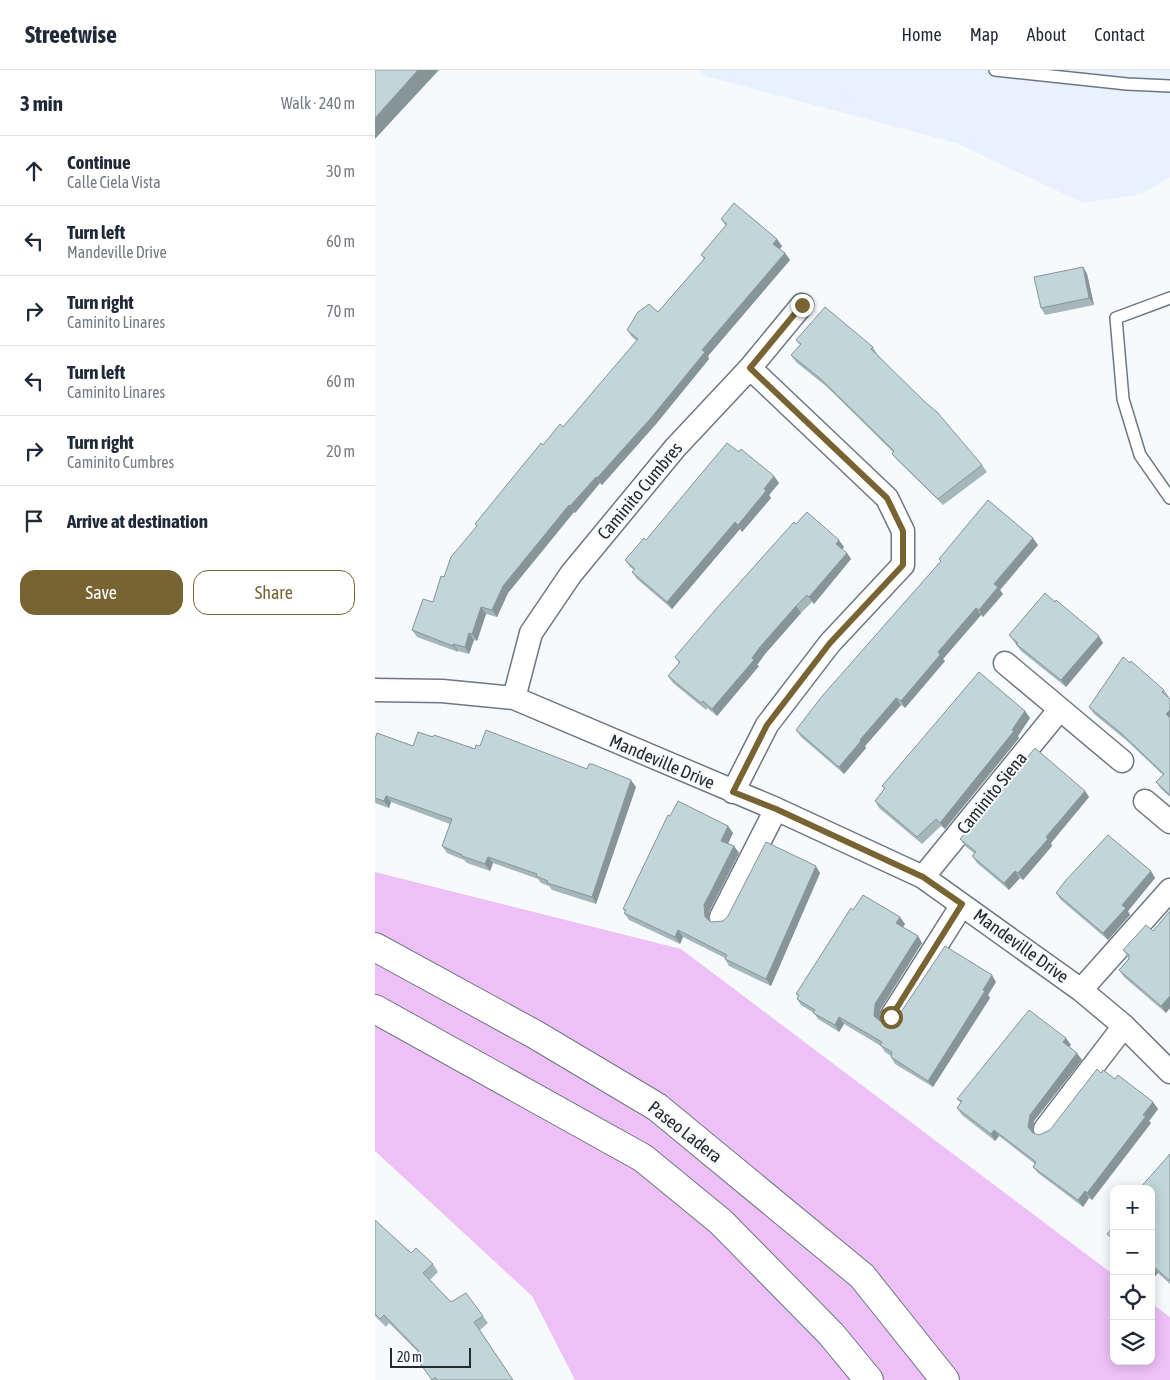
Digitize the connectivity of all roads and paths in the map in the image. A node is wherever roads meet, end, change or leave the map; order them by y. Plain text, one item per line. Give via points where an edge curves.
1 (995, 70) edge
2 (1170, 86) edge
3 (1170, 298) edge
4 (802, 305) dead end
5 (750, 368) junction
6 (1170, 498) edge
7 (1005, 663) dead end
8 (375, 690) edge
9 (514, 698) junction
10 (1060, 709) junction
11 (1122, 761) dead end
12 (733, 792) junction
13 (1145, 801) dead end
14 (776, 809) junction
15 (1170, 822) edge
16 (923, 877) junction
17 (1170, 890) edge
18 (962, 904) junction
19 (721, 917) dead end
20 (375, 947) edge
21 (1081, 990) junction
22 (375, 1009) edge
23 (891, 1017) dead end
24 (1125, 1026) junction
25 (1170, 1072) edge
26 (1045, 1129) dead end
27 (869, 1380) edge
28 (945, 1380) edge

1 - 2 lane
3 - 6 lane via 1116,318 1123,399 1140,455
4 - 5 street, Caminito Cumbres
5 - 9 street, Caminito Cumbres via 675,448 571,574 531,633
5 - 12 street via 887,498 903,531 903,565 830,643 767,725
7 - 10 street
8 - 9 street, Mandeville Drive via 443,691
9 - 12 street, Mandeville Drive
10 - 11 street
10 - 16 street, Caminito Siena
12 - 14 street, Mandeville Drive
13 - 15 street
14 - 16 street, Mandeville Drive
14 - 19 street
16 - 18 street, Mandeville Drive
17 - 21 street
18 - 21 street, Mandeville Drive
18 - 23 street
20 - 28 main road, Paseo Ladera via 657,1107 862,1276
21 - 24 street, Mandeville Drive
22 - 27 main road via 643,1158 721,1222 831,1334
24 - 25 street, Mandeville Drive
24 - 26 street

